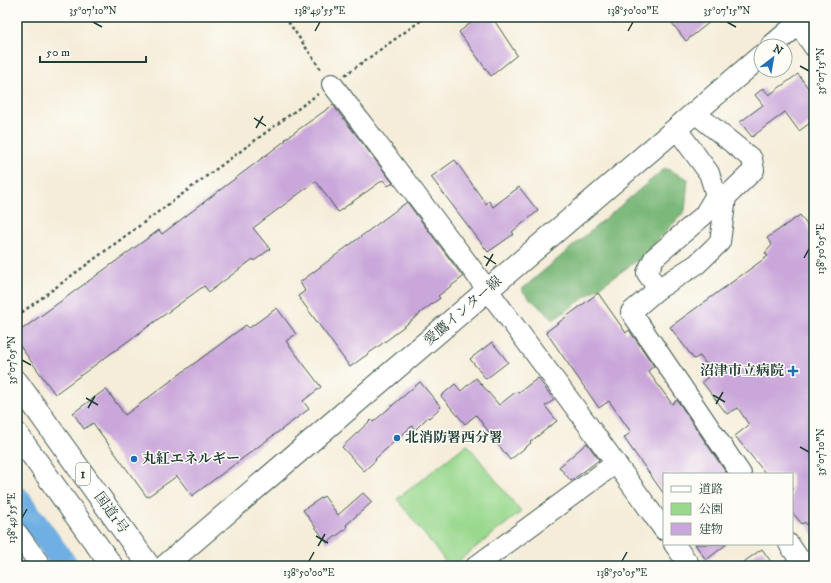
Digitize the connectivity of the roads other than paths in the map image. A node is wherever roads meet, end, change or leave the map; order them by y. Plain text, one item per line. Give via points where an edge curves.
1 (802, 21) edge
2 (782, 38) edge
3 (814, 47) edge
4 (753, 63) edge
5 (332, 84) road end
6 (695, 112) junction
7 (676, 128) junction
8 (488, 289) junction
9 (658, 289) junction
10 (17, 382) edge
11 (17, 434) edge
12 (616, 463) junction
13 (740, 473) edge
14 (663, 529) edge
15 (17, 533) edge
16 (675, 545) edge
17 (790, 545) edge
18 (814, 559) edge
19 (41, 566) edge
20 (112, 566) edge
21 (149, 566) edge
22 (165, 566) edge
23 (476, 566) edge
24 (690, 566) edge

1 - 2 main road
1 - 3 street
4 - 6 main road, 愛鷹インター線
5 - 8 street
6 - 7 main road, 愛鷹インター線
6 - 9 street via 752,159 754,170 726,197 720,242 697,264
7 - 8 main road, 愛鷹インター線
7 - 9 street via 709,173 716,195 704,215 654,258 647,273
8 - 12 street
8 - 22 main road, 愛鷹インター線
9 - 13 street via 631,312
10 - 21 main road, 国道1号 / 1
11 - 20 main road, 1
12 - 14 street
12 - 23 street
15 - 19 street
16 - 24 street
17 - 18 street via 804,566

